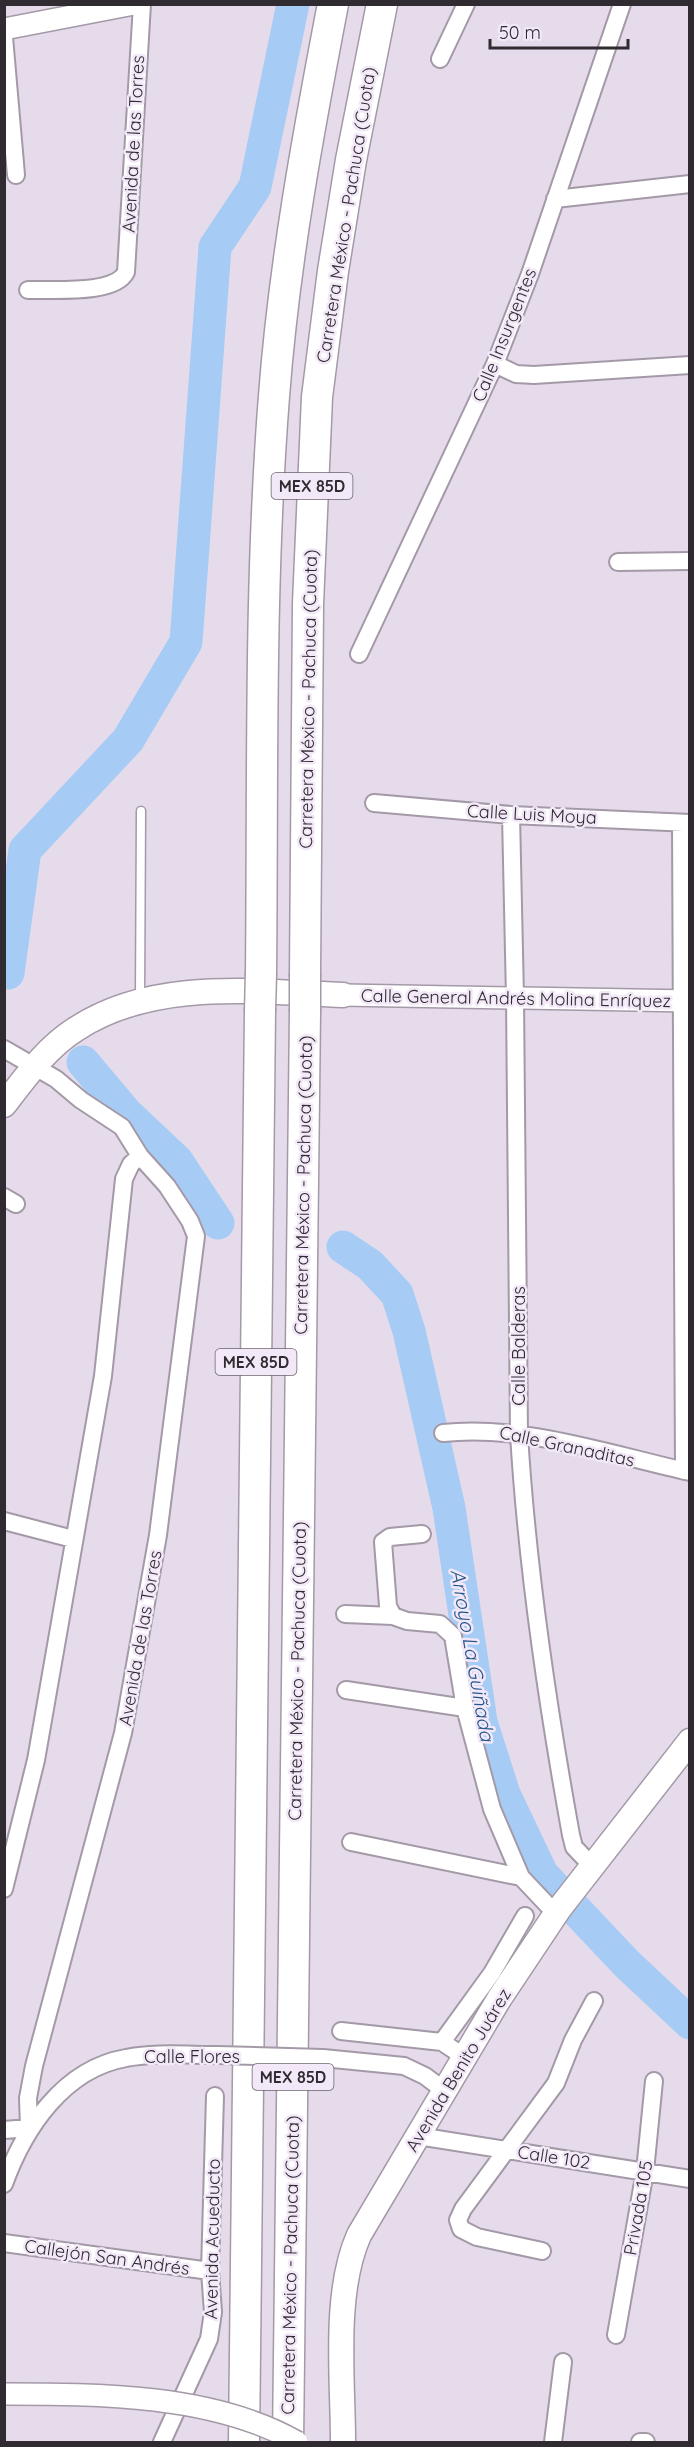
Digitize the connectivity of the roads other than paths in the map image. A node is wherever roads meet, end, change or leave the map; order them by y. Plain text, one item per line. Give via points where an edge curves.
1 (134, 4) edge
2 (142, 4) edge
3 (333, 4) edge
4 (382, 4) edge
5 (466, 4) edge
6 (622, 4) edge
7 (4, 28) edge
8 (4, 37) edge
9 (440, 59) dead end
10 (16, 175) dead end
11 (690, 184) edge
12 (555, 199) junction
13 (28, 290) dead end
14 (495, 364) junction
15 (690, 365) edge
16 (690, 561) edge
17 (618, 562) dead end
18 (359, 654) dead end
19 (374, 803) dead end
20 (141, 812) dead end
21 (511, 815) junction
22 (685, 823) edge
23 (343, 995) joint
24 (515, 998) junction
25 (686, 1001) edge
26 (140, 1002) junction
27 (4, 1049) edge
28 (35, 1066) junction
29 (4, 1106) edge
30 (140, 1156) junction
31 (444, 1433) dead end
32 (519, 1434) junction
33 (687, 1472) edge
34 (4, 1521) edge
35 (422, 1534) dead end
36 (74, 1539) junction
37 (345, 1614) dead end
38 (393, 1616) junction
39 (346, 1690) dead end
40 (465, 1708) junction
41 (690, 1741) edge
42 (351, 1842) dead end
43 (587, 1873) junction
44 (521, 1877) junction
45 (4, 1889) edge
46 (558, 1912) junction
47 (525, 1916) dead end
48 (594, 2001) dead end
49 (341, 2031) dead end
50 (442, 2042) junction
51 (463, 2056) junction
52 (654, 2081) dead end
53 (445, 2091) junction
54 (215, 2097) dead end
55 (29, 2128) junction
56 (4, 2130) edge
57 (418, 2136) junction
58 (508, 2150) junction
59 (645, 2171) junction
60 (690, 2179) edge
61 (4, 2184) edge
62 (4, 2243) edge
63 (542, 2251) dead end
64 (210, 2271) junction
65 (615, 2335) dead end
66 (563, 2362) dead end
67 (4, 2394) edge
68 (162, 2442) edge
69 (244, 2442) edge
70 (288, 2442) edge
71 (297, 2442) edge
72 (343, 2442) edge
73 (553, 2442) edge

1 - 7 street
2 - 13 street, Avenida de las Torres via 126,272 120,282 108,287
3 - 69 highway, MEX 85D, bridge via 307,138 274,395 265,604
4 - 70 highway, Carretera México - Pachuca (Cuota) / MEX 85D, bridge via 331,282 317,398 308,603
5 - 9 street
6 - 12 street, Calle Insurgentes
8 - 10 street
11 - 12 street
12 - 14 street, Calle Insurgentes
14 - 15 street via 516,374 534,375
14 - 18 street, Calle Insurgentes
16 - 17 street
19 - 21 street, Calle Luis Moya
20 - 26 lane
21 - 22 street, Calle Luis Moya
21 - 24 street, Calle Balderas
22 - 25 street
23 - 24 street, Calle General Andrés Molina Enríquez
23 - 26 main road via 200,992
24 - 25 street, Calle General Andrés Molina Enríquez
24 - 32 street, Calle Balderas
25 - 33 street
26 - 28 main road via 76,1029
27 - 28 street, Avenida de las Torres
28 - 29 main road
28 - 30 street, Avenida de las Torres via 122,1127
30 - 36 street via 124,1179 103,1376
30 - 55 street, Avenida de las Torres via 167,1186 190,1221 196,1236 195,1252 158,1535 123,1732 34,2066 28,2098
31 - 32 street, Calle Granaditas via 471,1430
32 - 33 street, Calle Granaditas
32 - 43 street, Calle Balderas via 555,1747 574,1846
34 - 36 street
35 - 38 street via 384,1540 388,1606
36 - 45 street via 36,1760
37 - 38 street
38 - 40 street via 440,1624 448,1629 456,1642
39 - 40 street
40 - 44 street via 492,1809
41 - 43 main road, Avenida Benito Juárez
42 - 44 street
43 - 46 main road, Avenida Benito Juárez
44 - 46 street
46 - 51 main road, Avenida Benito Juárez
47 - 50 street via 492,1973
48 - 58 street via 556,2083
49 - 50 street
50 - 51 street
51 - 53 main road, Avenida Benito Juárez
52 - 59 street, Privada 105
53 - 55 street, Calle Flores, bridge via 404,2066 323,2058 143,2055 102,2065 69,2086
53 - 57 main road, Avenida Benito Juárez
54 - 64 street, Avenida Acueducto
55 - 56 street
55 - 61 street, Avenida de las Torres
57 - 58 street, Calle 102
57 - 72 main road, Avenida Benito Juárez via 359,2235 346,2272
58 - 59 street, Calle 102
58 - 63 street via 463,2209 459,2225 464,2232 477,2237
59 - 60 street, Calle 102
59 - 65 street, Privada 105
62 - 64 street, Callejón San Andrés
64 - 68 street, Avenida Acueducto via 213,2289 209,2339
66 - 73 street
67 - 71 street, bridge via 161,2400 271,2428

